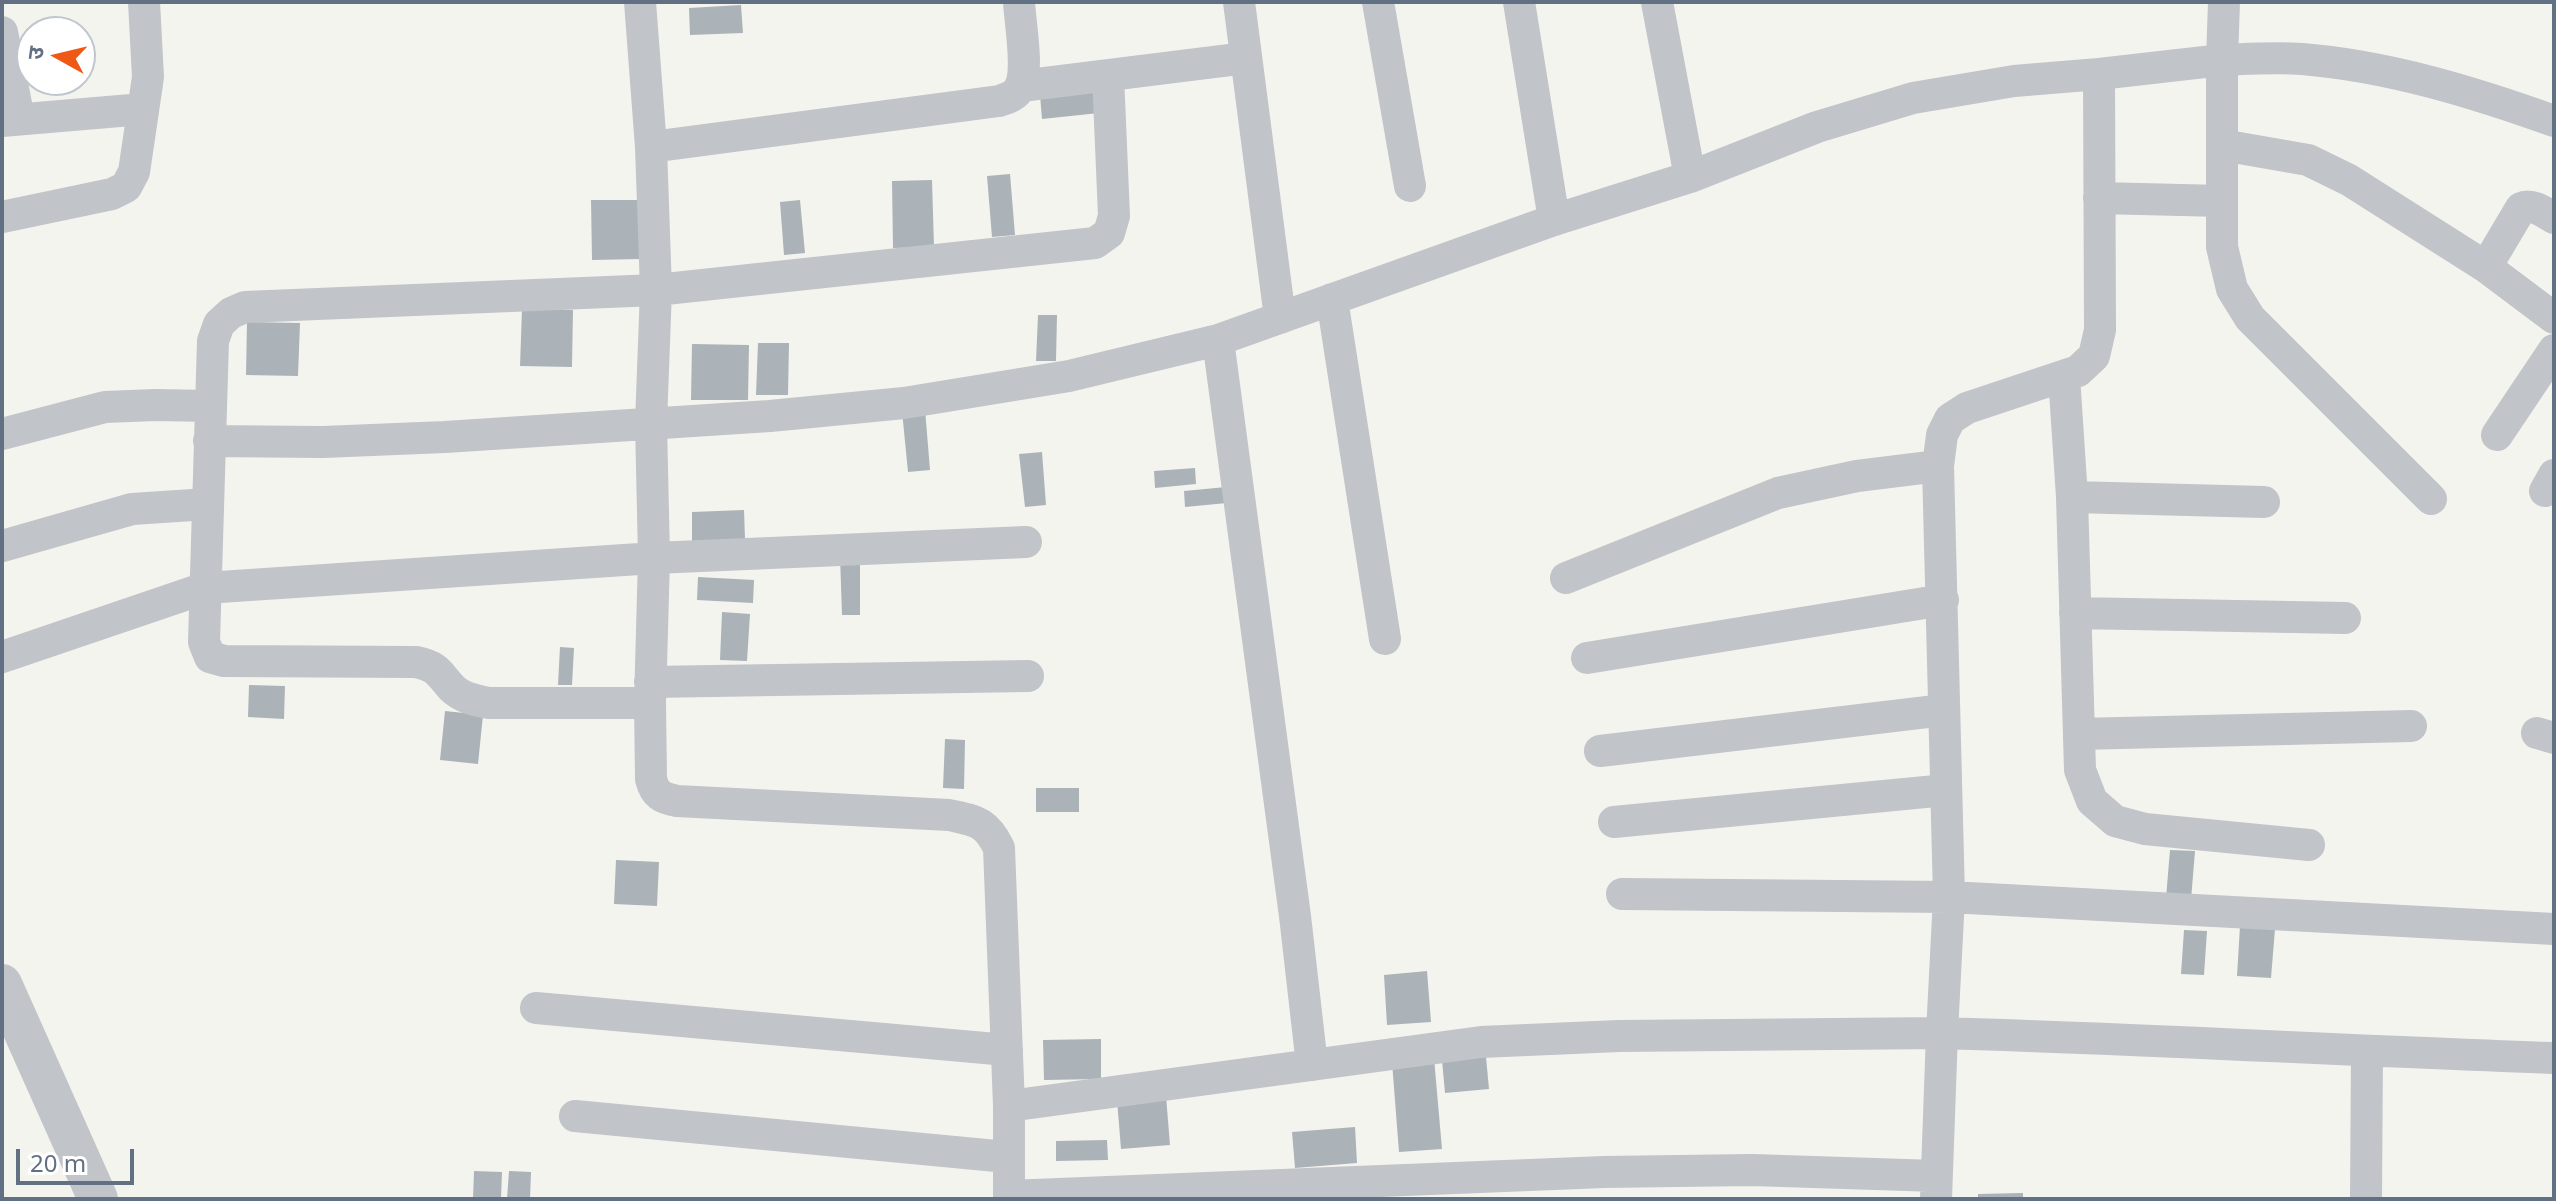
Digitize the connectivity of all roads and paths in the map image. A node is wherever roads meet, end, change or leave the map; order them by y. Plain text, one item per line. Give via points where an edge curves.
1 (144, 2) edge
2 (640, 2) edge
3 (1019, 2) edge
4 (1239, 2) edge
5 (1378, 2) edge
6 (1519, 2) edge
7 (1657, 2) edge
8 (2224, 2) edge
9 (2, 32) edge
10 (1246, 58) junction
11 (2222, 60) junction
12 (2099, 74) junction
13 (1108, 75) junction
14 (1021, 86) junction
15 (143, 109) junction
16 (11, 120) edge
17 (2554, 121) edge
18 (2222, 145) junction
19 (651, 147) junction
20 (1690, 177) junction
21 (1410, 186) dead end
22 (2099, 198) junction
23 (2222, 201) junction
24 (2, 217) edge
25 (2554, 218) edge
26 (1554, 220) junction
27 (2486, 267) junction
28 (656, 290) junction
29 (1332, 299) junction
30 (1280, 318) junction
31 (2554, 318) edge
32 (1218, 340) junction
33 (2554, 350) edge
34 (2064, 376) junction
35 (211, 406) junction
36 (651, 423) junction
37 (2, 434) edge
38 (2497, 435) dead end
39 (209, 441) junction
40 (1938, 466) junction
41 (2072, 497) junction
42 (2431, 499) dead end
43 (2264, 502) dead end
44 (208, 504) junction
45 (1026, 542) dead end
46 (2, 546) edge
47 (654, 558) junction
48 (1566, 578) dead end
49 (205, 588) junction
50 (1943, 600) junction
51 (2075, 613) junction
52 (2345, 618) dead end
53 (1385, 639) dead end
54 (2, 657) edge
55 (1587, 658) dead end
56 (1028, 676) dead end
57 (650, 692) junction
58 (1944, 710) junction
59 (2411, 726) dead end
60 (2079, 734) junction
61 (1600, 751) dead end
62 (1946, 790) junction
63 (1614, 822) dead end
64 (2309, 845) dead end
65 (1622, 894) dead end
66 (1949, 897) junction
67 (2554, 929) edge
68 (2, 984) edge
69 (536, 1008) dead end
70 (1942, 1033) junction
71 (1007, 1050) junction
72 (2367, 1051) junction
73 (2554, 1058) edge
74 (1312, 1065) junction
75 (1009, 1106) junction
76 (575, 1116) dead end
77 (1007, 1157) junction
78 (1936, 1187) edge
79 (1009, 1197) edge
80 (98, 1199) edge
81 (2366, 1199) edge

1 - 15 street via 148,77
2 - 19 street
3 - 14 street
4 - 10 street
5 - 21 street
6 - 26 street
7 - 20 street
8 - 11 street
9 - 16 street
10 - 13 street
10 - 30 street
11 - 12 street
11 - 17 street via 2301,59 2385,71
11 - 18 street
12 - 20 street via 1913,98 1817,127
12 - 22 street
13 - 14 street
13 - 28 street via 1114,216 1109,233 1095,243
14 - 19 street via 1015,96 999,101
15 - 16 street
15 - 24 street via 134,172 126,187
18 - 23 street
18 - 27 street via 2308,160
19 - 28 street
20 - 26 street
22 - 23 street
22 - 34 street via 2100,330 2094,356
23 - 42 street via 2222,247 2232,289 2250,318
25 - 27 street via 2527,205 2521,208
26 - 29 street
27 - 31 street
28 - 35 street via 245,307 219,324 213,341
28 - 36 street
29 - 30 street
29 - 53 street
30 - 32 street
32 - 36 street via 1069,376 904,403
32 - 74 street
33 - 38 street
34 - 40 street via 1967,408 1950,419
34 - 41 street
35 - 37 street via 105,407
35 - 39 street
36 - 39 street via 323,442
36 - 47 street
39 - 44 street
40 - 48 street via 1778,493
40 - 50 street
41 - 43 street
41 - 51 street
44 - 46 street via 132,509
44 - 49 street
45 - 47 street
47 - 49 street
47 - 57 street
49 - 54 street
49 - 57 street via 204,642 210,657 224,661 416,662 432,666 468,698 488,703
50 - 55 street
50 - 58 street
51 - 52 street
51 - 60 street
56 - 57 street
57 - 71 street via 651,779 663,798 949,815 990,830 999,848
58 - 61 street
58 - 62 street
59 - 60 street
60 - 64 street via 2080,770 2092,801 2115,821 2145,829
62 - 63 street
62 - 66 street
65 - 66 street
66 - 67 street
66 - 70 street
68 - 80 street
69 - 71 street
70 - 72 street
70 - 74 street via 1481,1042
70 - 78 street
71 - 75 street
72 - 73 street
72 - 81 street
74 - 75 street
75 - 77 street
76 - 77 street
77 - 79 street
78 - 79 street via 1752,1170

